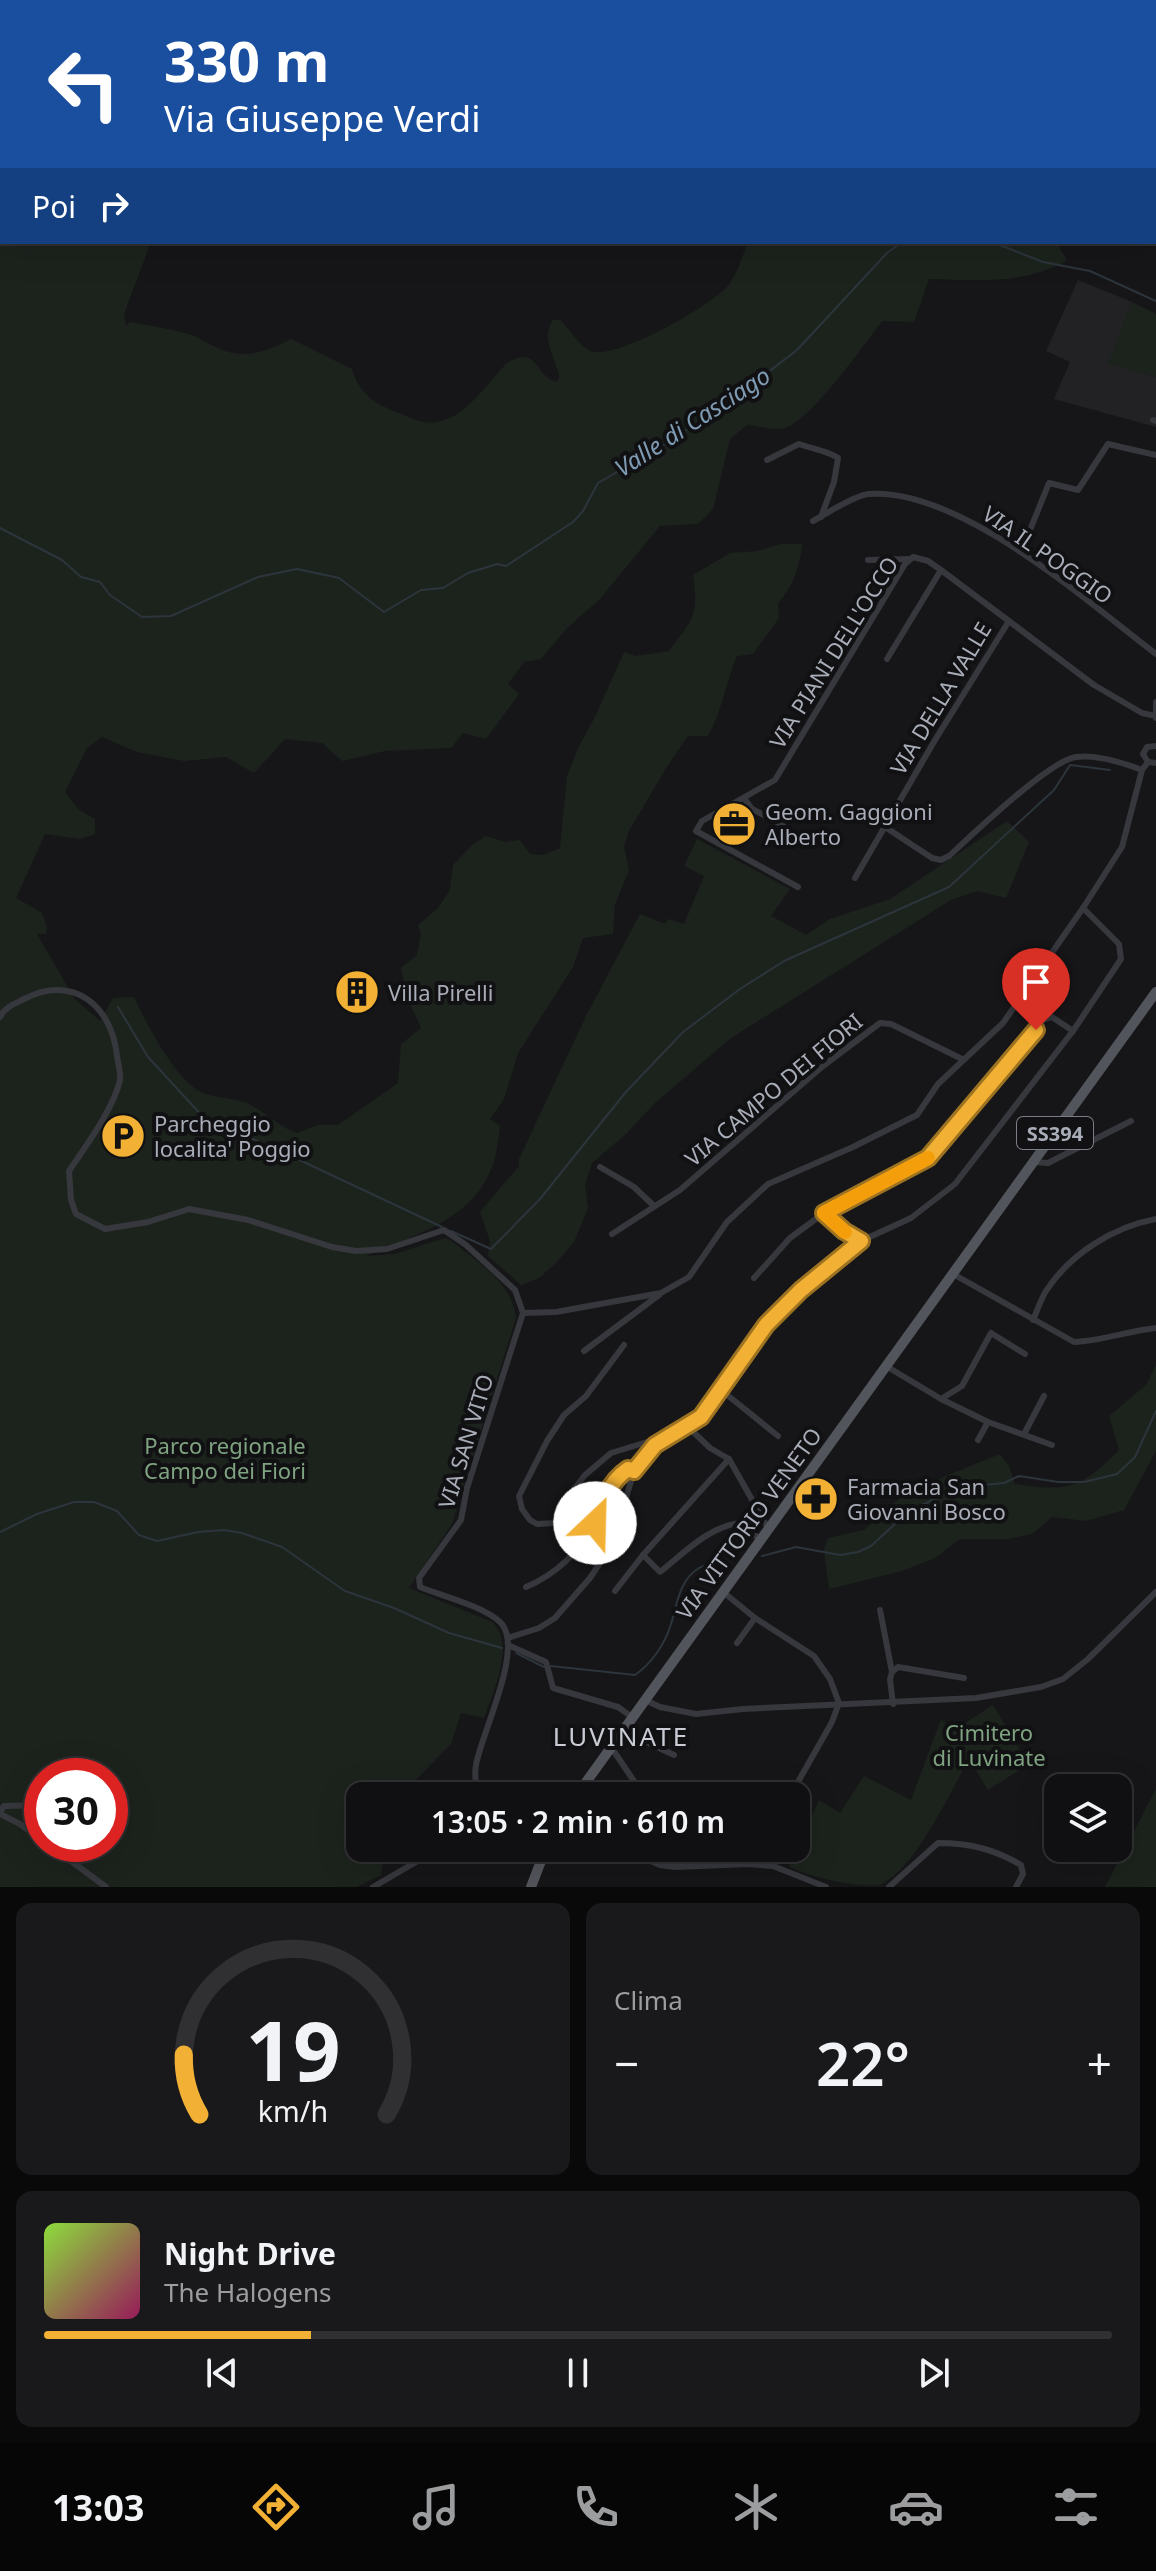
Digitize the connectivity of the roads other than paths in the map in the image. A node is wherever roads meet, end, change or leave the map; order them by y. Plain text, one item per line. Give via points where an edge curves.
1 (1156, 455) edge
2 (767, 460) dead end
3 (821, 517) junction
4 (813, 521) dead end
5 (1028, 535) dead end
6 (909, 559) junction
7 (868, 560) dead end
8 (941, 570) junction
9 (1009, 621) junction
10 (1156, 654) edge
11 (887, 659) dead end
12 (1156, 702) edge
13 (1156, 717) edge
14 (1156, 745) edge
15 (1148, 762) junction
16 (1156, 763) edge
17 (1142, 770) junction
18 (744, 798) junction
19 (783, 825) dead end
20 (885, 827) junction
21 (855, 878) dead end
22 (798, 887) dead end
23 (1083, 908) junction
24 (1156, 992) edge
25 (0, 1017) edge
26 (1073, 1031) junction
27 (962, 1059) junction
28 (1131, 1121) dead end
29 (1034, 1162) junction
30 (600, 1167) dead end
31 (654, 1206) junction
32 (824, 1213) junction
33 (1156, 1219) edge
34 (612, 1234) dead end
35 (861, 1241) junction
36 (953, 1274) junction
37 (754, 1278) dead end
38 (661, 1293) junction
39 (523, 1313) junction
40 (1033, 1320) junction
41 (1156, 1328) edge
42 (624, 1345) dead end
43 (584, 1351) dead end
44 (1025, 1354) dead end
45 (886, 1366) junction
46 (721, 1390) junction
47 (1044, 1396) dead end
48 (941, 1399) junction
49 (988, 1422) junction
50 (688, 1427) junction
51 (1024, 1434) junction
52 (778, 1436) dead end
53 (978, 1440) dead end
54 (655, 1445) junction
55 (1052, 1445) dead end
56 (729, 1459) junction
57 (634, 1471) junction
58 (768, 1528) junction
59 (760, 1539) junction
60 (643, 1555) junction
61 (526, 1587) dead end
62 (615, 1591) dead end
63 (722, 1591) junction
64 (1156, 1592) edge
65 (880, 1610) dead end
66 (755, 1618) junction
67 (508, 1642) junction
68 (737, 1643) dead end
69 (892, 1672) junction
70 (964, 1678) dead end
71 (645, 1700) junction
72 (839, 1703) junction
73 (893, 1704) junction
74 (632, 1717) junction
75 (622, 1731) junction
76 (611, 1747) junction
77 (674, 1755) dead end
78 (477, 1782) edge
79 (586, 1782) edge
80 (635, 1782) edge
81 (798, 1782) edge
82 (24, 1805) edge
83 (0, 1813) edge
84 (24, 1827) edge
85 (72, 1862) edge
86 (416, 1862) edge
87 (541, 1862) edge
88 (654, 1862) edge
89 (748, 1864) joint
90 (106, 1887) edge
91 (373, 1887) edge
92 (531, 1887) edge
93 (826, 1887) edge
94 (889, 1887) edge
95 (1016, 1887) edge

1 - 5 street via 1108,444 1078,490 1049,483
2 - 3 street via 799,444 838,458
3 - 4 street, VIA IL POGGIO
3 - 10 street, VIA IL POGGIO via 864,494 917,499 984,527
6 - 7 street
6 - 8 street, VIA PIANI DELL'OCCO via 923,559
6 - 18 street, VIA PIANI DELL'OCCO via 775,780
8 - 9 street, VIA PIANI DELL'OCCO
8 - 11 street
9 - 13 street, VIA PIANI DELL'OCCO via 1094,685
9 - 20 street, VIA DELLA VALLE
12 - 13 street
14 - 15 street via 1145,749
15 - 16 street
15 - 17 street
17 - 20 street via 1070,758 941,860
17 - 23 street via 1122,847
18 - 19 street via 752,809
18 - 22 street, VIA PIANI DELL'OCCO via 702,821 696,831
20 - 21 street, VIA DELLA VALLE
23 - 26 street via 1122,953
23 - 27 street via 1003,1023
24 - 29 main road, SS394
25 - 39 street via 3,1010 32,995 73,990 100,1008 115,1037 120,1079 98,1129 69,1171 76,1214 89,1223 105,1229 189,1209 356,1251 387,1249 444,1230 515,1290
26 - 32 street via 1052,1017 1043,1020 928,1158
26 - 35 street via 955,1184 911,1218
27 - 31 street, VIA CAMPO DEI FIORI via 880,1023
27 - 38 street via 917,1115 768,1184 727,1222 689,1277
28 - 29 street via 1048,1163
29 - 36 main road, SS394
30 - 31 street
31 - 34 street, VIA CAMPO DEI FIORI
32 - 35 street
32 - 37 street via 790,1238
33 - 40 street via 1102,1238 1070,1264 1046,1291
35 - 46 street via 766,1325
36 - 40 street
36 - 45 main road, VIA VITTORIO VENETO / SS394
38 - 39 street
38 - 43 street
39 - 67 street, VIA SAN VITO via 461,1520 419,1578 420,1587 497,1619
40 - 41 street via 1074,1342
42 - 54 street via 547,1441 519,1496 522,1509 537,1524 554,1523 585,1475 611,1453 647,1442
44 - 48 street via 991,1333 962,1386
45 - 48 street
45 - 58 main road, VIA VITTORIO VENETO / SS394
46 - 50 street
46 - 52 street
47 - 51 street
48 - 49 street
49 - 51 street
49 - 53 street
50 - 54 street
50 - 56 street
51 - 55 street
54 - 57 street
56 - 58 street
56 - 60 street
57 - 61 street via 618,1476 573,1555
57 - 67 street via 618,1525 590,1578 555,1618
58 - 59 main road, VIA VITTORIO VENETO / SS394
59 - 60 street via 739,1523 725,1525 660,1572
59 - 63 main road, VIA VITTORIO VENETO / SS394
60 - 62 street
63 - 66 street
63 - 71 main road, VIA VITTORIO VENETO / SS394
64 - 73 street via 1063,1679 989,1696
65 - 69 street
66 - 68 street
66 - 72 street via 814,1656
67 - 74 street via 546,1662 550,1685 618,1707
67 - 78 street via 505,1670 475,1767
69 - 70 street via 898,1667
69 - 73 street
71 - 72 street via 696,1714
71 - 74 main road, VIA VITTORIO VENETO / SS394
72 - 73 street
72 - 81 street
74 - 75 main road, VIA VITTORIO VENETO / SS394
75 - 76 main road, VIA VITTORIO VENETO / SS394
75 - 77 street
76 - 79 main road, VIA VITTORIO VENETO / SS394
76 - 80 street
82 - 83 street via 4,1806
83 - 84 street
85 - 90 street
86 - 91 street
87 - 92 main road
88 - 89 street via 675,1867
89 - 93 street via 773,1866
94 - 95 street via 938,1843 967,1843 1001,1853 1021,1865

